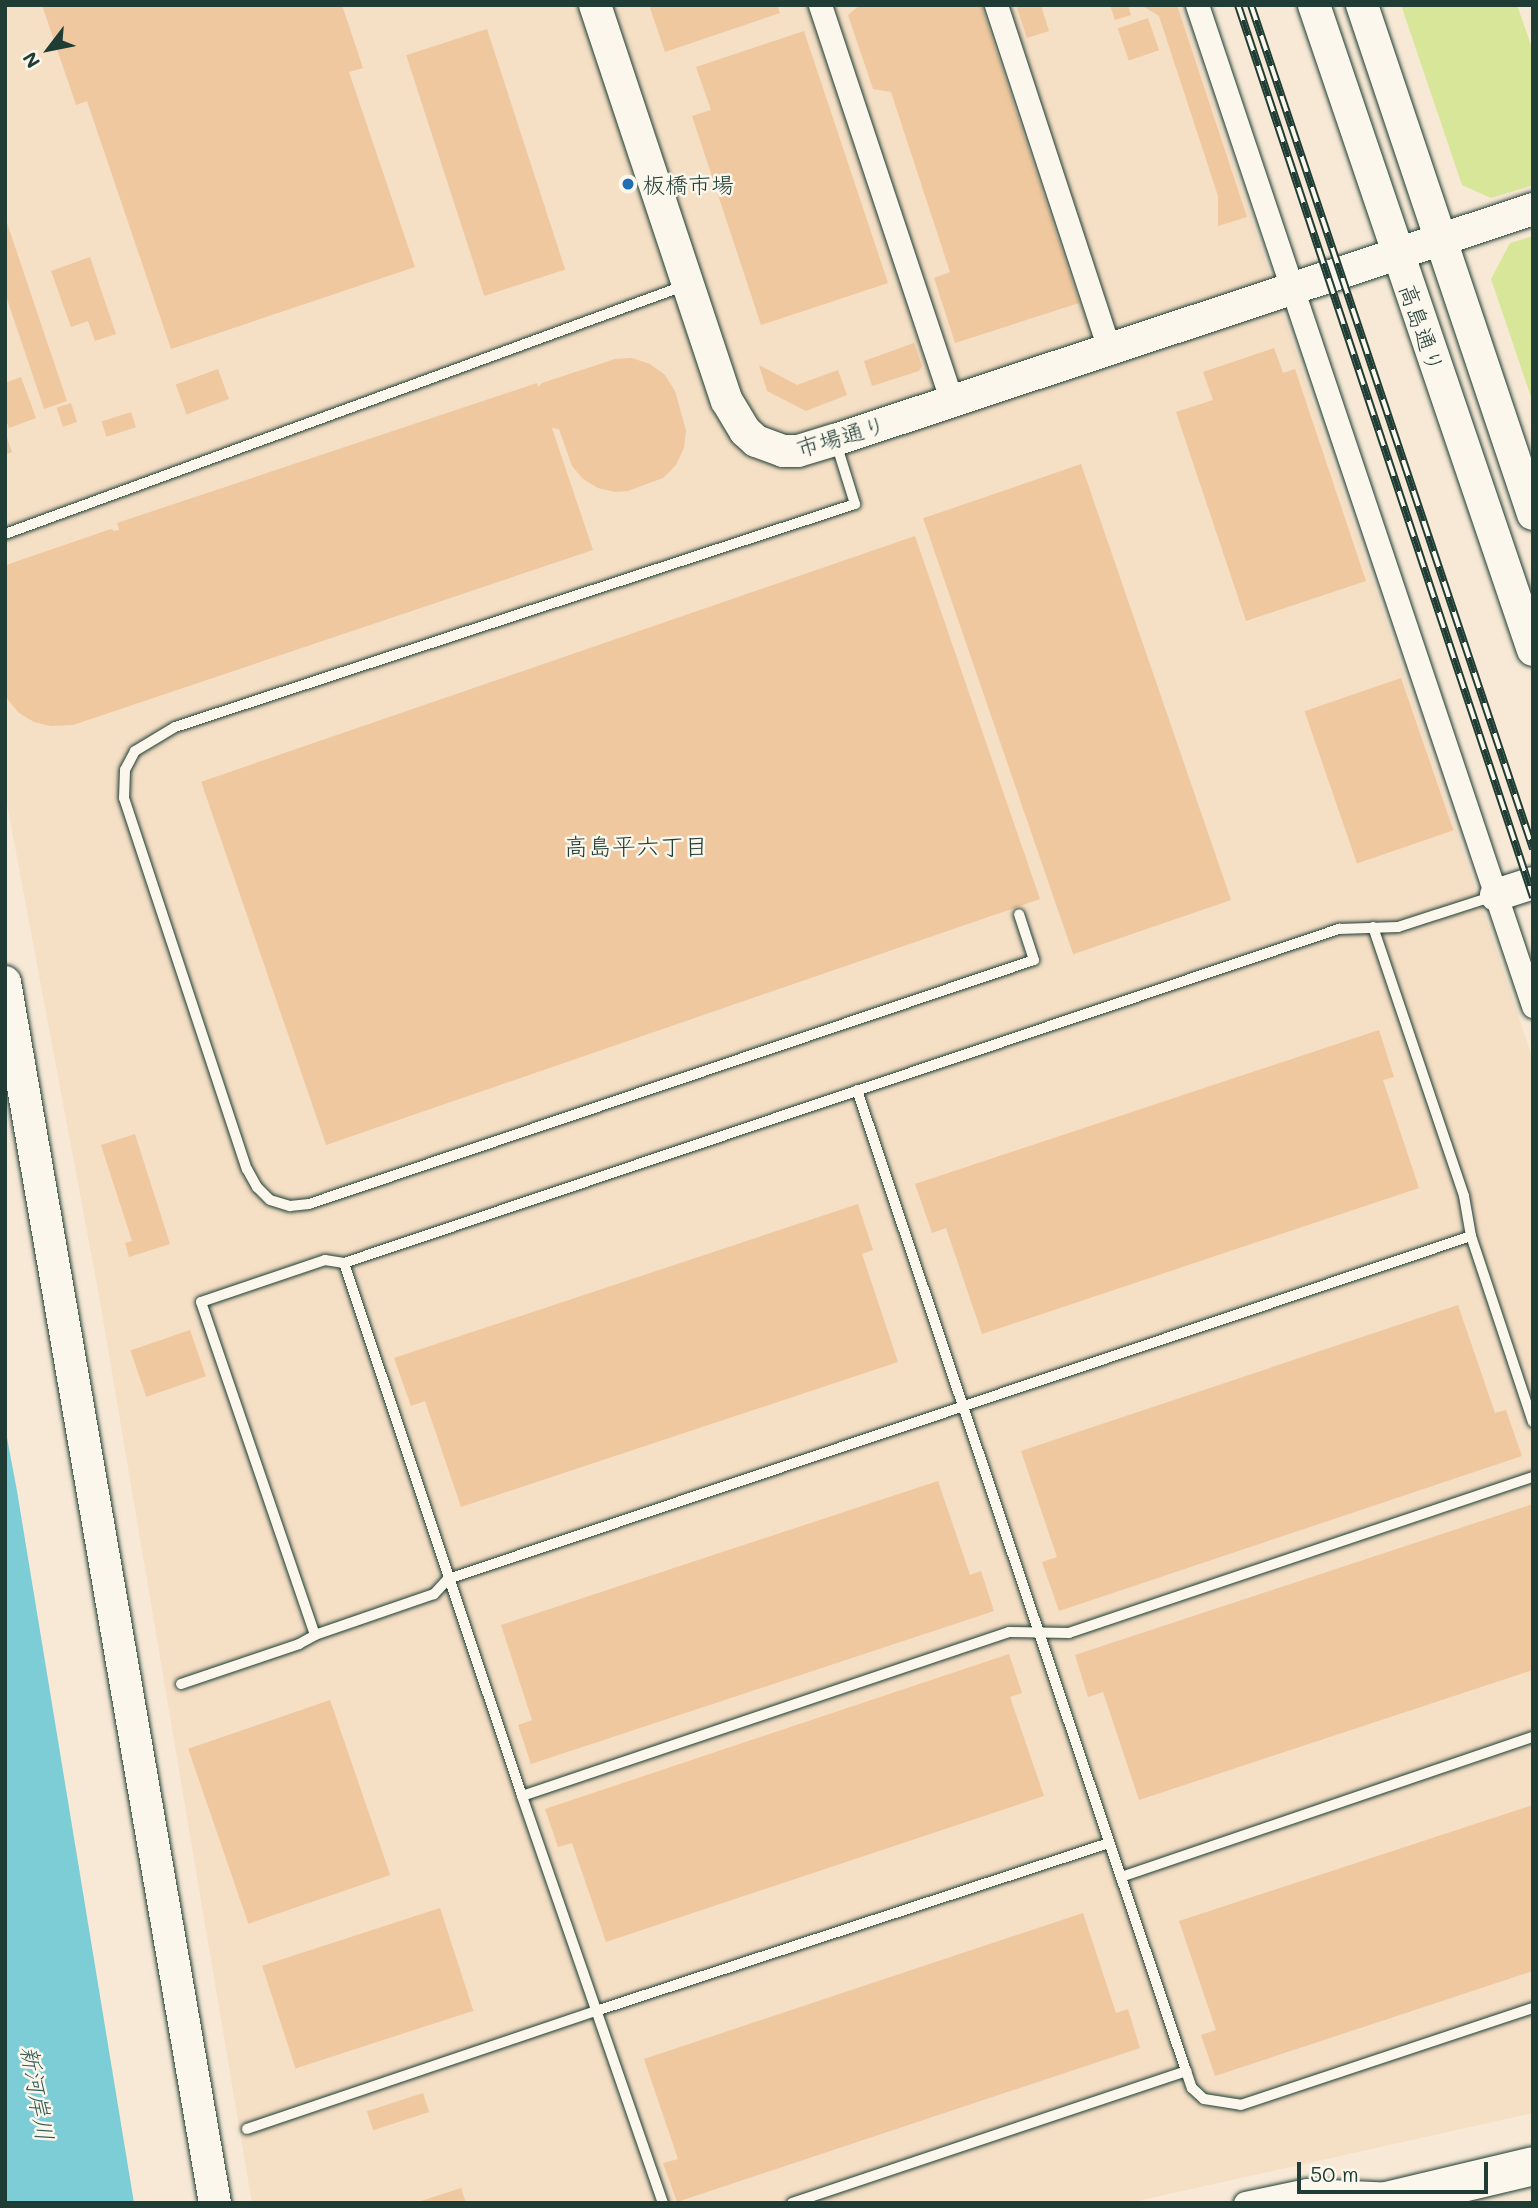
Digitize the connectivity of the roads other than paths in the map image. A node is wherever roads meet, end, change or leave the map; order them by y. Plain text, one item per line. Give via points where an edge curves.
1 (595, 5) edge
2 (820, 5) edge
3 (996, 5) edge
4 (1197, 5) edge
5 (1314, 5) edge
6 (1362, 5) edge
7 (1533, 209) edge
8 (1439, 239) junction
9 (1397, 254) junction
10 (689, 284) junction
11 (1291, 289) junction
12 (1109, 348) junction
13 (952, 402) junction
14 (835, 440) junction
15 (1533, 514) edge
16 (5, 534) edge
17 (1533, 650) edge
18 (1533, 883) edge
19 (1496, 895) junction
20 (1019, 914) dead end
21 (1373, 927) junction
22 (5, 982) edge
23 (1533, 1006) edge
24 (857, 1090) junction
25 (1471, 1236) junction
26 (344, 1263) junction
27 (963, 1408) junction
28 (1533, 1422) edge
29 (1533, 1477) edge
30 (448, 1579) junction
31 (1039, 1633) junction
32 (315, 1635) junction
33 (181, 1684) dead end
34 (1533, 1737) edge
35 (522, 1796) junction
36 (1109, 1843) junction
37 (1121, 1877) junction
38 (1533, 2008) edge
39 (599, 2010) junction
40 (1186, 2071) junction
41 (247, 2129) dead end
42 (1533, 2166) edge
43 (1395, 2199) edge
44 (215, 2203) edge
45 (663, 2203) edge
46 (792, 2203) edge
47 (1245, 2203) edge

1 - 10 street, 市場通り
2 - 13 street
3 - 12 street
4 - 11 street
5 - 9 street, 高島通り
6 - 8 street, 高島通り
7 - 8 street, 市場通り
8 - 9 street, 市場通り
8 - 15 street, 高島通り
9 - 11 street, 市場通り
9 - 17 street, 高島通り
10 - 14 street, 市場通り via 727,401 745,432 783,451
10 - 16 lane
11 - 12 street, 市場通り
11 - 19 street
12 - 13 street, 市場通り
13 - 14 street, 市場通り
14 - 20 lane via 855,504 175,727 135,751 125,770 124,798 247,1169 270,1200 290,1206 309,1204 1034,960
18 - 19 street
19 - 21 lane via 1398,927
19 - 23 street
21 - 24 lane via 1339,929
21 - 25 lane via 1464,1196
22 - 44 street
24 - 26 lane
24 - 27 lane
25 - 27 lane
25 - 28 lane
26 - 30 lane
26 - 32 lane via 326,1260 201,1302
27 - 30 lane
27 - 31 lane
29 - 31 lane via 1069,1633
30 - 32 lane via 434,1594
30 - 35 lane
31 - 35 lane via 1009,1632
31 - 36 lane
32 - 33 lane
34 - 37 lane
35 - 39 lane
36 - 37 lane
36 - 39 lane
37 - 40 lane
38 - 40 lane via 1241,2105 1204,2099 1192,2088
39 - 41 lane
39 - 45 lane
40 - 46 lane
42 - 43 highway
43 - 47 street via 1307,2190

